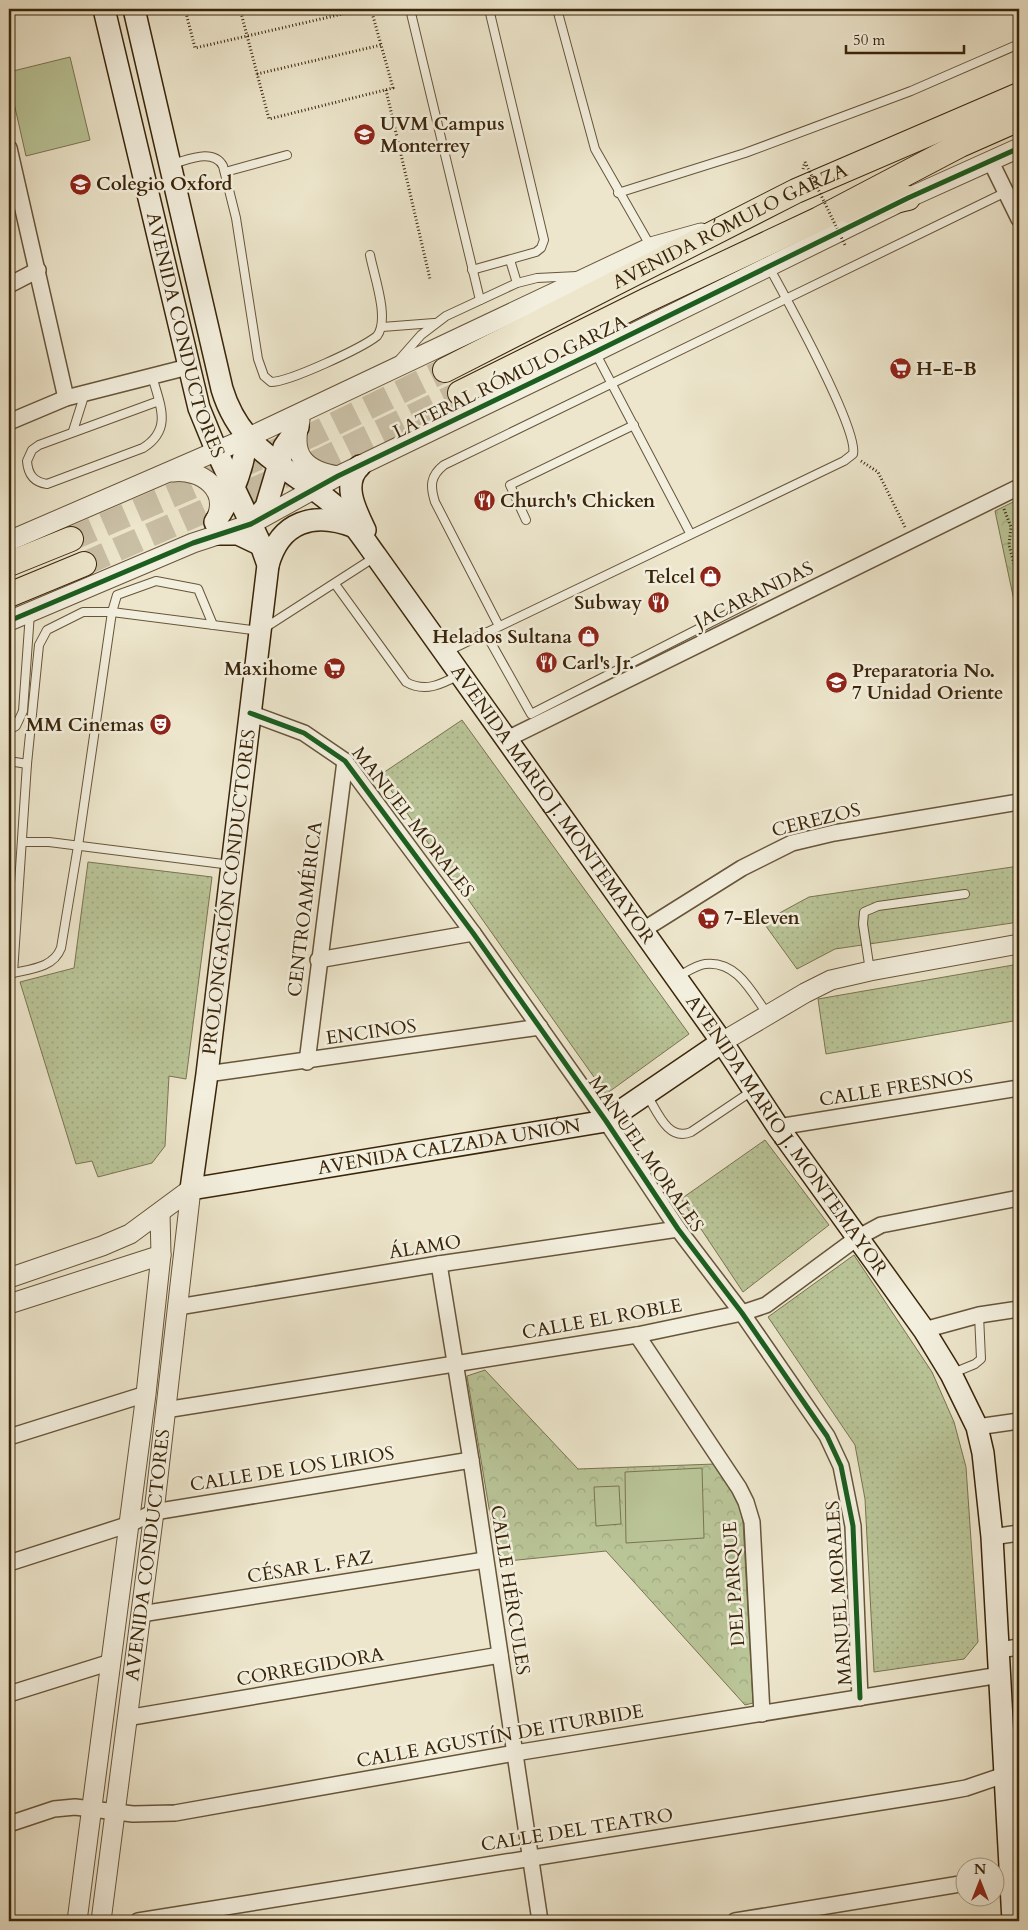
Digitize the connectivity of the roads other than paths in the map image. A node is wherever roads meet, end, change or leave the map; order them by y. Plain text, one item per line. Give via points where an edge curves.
1 (104, 9) edge
2 (134, 9) edge
3 (410, 9) edge
4 (489, 9) edge
5 (557, 9) edge
6 (1019, 44) edge
7 (1019, 95) edge
8 (1019, 118) edge
9 (9, 148) edge
10 (1019, 148) edge
11 (287, 155) dead end
12 (990, 160) junction
13 (171, 165) junction
14 (225, 172) junction
15 (1006, 192) junction
16 (618, 193) junction
17 (908, 198) junction
18 (1019, 216) edge
19 (819, 219) junction
20 (722, 228) junction
21 (651, 247) junction
22 (370, 256) dead end
23 (510, 260) junction
24 (770, 267) junction
25 (38, 270) junction
26 (472, 270) junction
27 (586, 277) junction
28 (517, 283) junction
29 (9, 285) edge
30 (786, 299) junction
31 (480, 300) junction
32 (434, 323) junction
33 (382, 327) junction
34 (596, 352) junction
35 (188, 367) junction
36 (391, 370) junction
37 (445, 370) tunnel mouth
38 (152, 376) junction
39 (612, 383) junction
40 (86, 393) junction
41 (460, 393) tunnel mouth
42 (66, 398) junction
43 (159, 401) junction
44 (301, 419) junction
45 (9, 422) edge
46 (634, 425) junction
47 (73, 431) junction
48 (247, 438) junction
49 (217, 452) junction
50 (278, 464) junction
51 (360, 466) junction
52 (166, 473) junction
53 (338, 476) junction
54 (1019, 487) edge
55 (315, 489) junction
56 (234, 490) junction
57 (526, 520) dead end
58 (251, 524) junction
59 (355, 527) junction
60 (216, 528) junction
61 (690, 533) junction
62 (70, 539) tunnel mouth
63 (9, 541) edge
64 (261, 545) junction
65 (376, 556) junction
66 (9, 564) edge
67 (84, 564) tunnel mouth
68 (268, 566) junction
69 (335, 584) junction
70 (9, 595) edge
71 (753, 601) dead end
72 (79, 602) junction
73 (30, 612) junction
74 (112, 612) junction
75 (9, 621) edge
76 (213, 625) junction
77 (704, 625) junction
78 (499, 626) junction
79 (260, 631) junction
80 (485, 632) junction
81 (710, 639) junction
82 (446, 652) junction
83 (646, 663) junction
84 (461, 674) junction
85 (582, 695) junction
86 (250, 713) junction
87 (9, 730) edge
88 (507, 739) junction
89 (9, 761) edge
90 (345, 761) junction
91 (27, 764) junction
92 (1019, 802) edge
93 (22, 842) junction
94 (78, 846) junction
95 (231, 865) junction
96 (9, 886) edge
97 (19, 887) junction
98 (965, 894) dead end
99 (643, 930) junction
100 (473, 933) junction
101 (1019, 944) edge
102 (318, 960) junction
103 (870, 971) junction
104 (11, 973) edge
105 (676, 978) junction
106 (768, 1015) junction
107 (540, 1027) junction
108 (722, 1042) junction
109 (307, 1062) junction
110 (207, 1074) junction
111 (1019, 1088) edge
112 (754, 1090) junction
113 (647, 1095) junction
114 (606, 1121) junction
115 (778, 1127) junction
116 (191, 1189) junction
117 (1019, 1198) edge
118 (160, 1213) junction
119 (678, 1229) junction
120 (857, 1238) junction
121 (160, 1255) junction
122 (439, 1264) junction
123 (9, 1278) edge
124 (9, 1304) edge
125 (178, 1307) junction
126 (1019, 1309) edge
127 (742, 1313) junction
128 (978, 1315) junction
129 (924, 1330) junction
130 (637, 1335) junction
131 (455, 1364) junction
132 (951, 1374) junction
133 (146, 1394) junction
134 (166, 1410) junction
135 (1019, 1421) edge
136 (977, 1427) junction
137 (9, 1437) edge
138 (471, 1460) junction
139 (154, 1512) junction
140 (130, 1524) junction
141 (1019, 1533) edge
142 (992, 1538) junction
143 (485, 1560) junction
144 (9, 1563) edge
145 (141, 1614) junction
146 (1009, 1649) edge
147 (500, 1655) junction
148 (111, 1662) junction
149 (1000, 1676) junction
150 (9, 1694) edge
151 (860, 1698) junction
152 (762, 1714) junction
153 (126, 1718) junction
154 (515, 1752) junction
155 (1012, 1772) edge
156 (92, 1809) junction
157 (116, 1812) junction
158 (9, 1824) edge
159 (529, 1858) junction
160 (1009, 1876) edge
161 (956, 1885) edge
162 (77, 1921) edge
163 (101, 1921) edge
164 (138, 1921) edge
165 (540, 1921) edge
166 (734, 1921) edge
167 (1013, 1921) edge

1 - 35 main road, AVENIDA CONDUCTORES
2 - 13 main road, AVENIDA CONDUCTORES
3 - 26 lane
4 - 23 lane via 543,237 543,246 539,250
5 - 16 lane via 595,149
6 - 16 lane via 911,90 745,153
7 - 20 main road, AVENIDA RÓMULO GARZA via 796,191
8 - 19 main road, AVENIDA RÓMULO GARZA via 922,164
9 - 25 street
10 - 12 street, LATERAL RÓMULO GARZA
11 - 14 lane
12 - 15 street
12 - 17 street, LATERAL RÓMULO GARZA
13 - 14 lane via 210,156 220,160
13 - 48 main road, AVENIDA CONDUCTORES via 222,389 230,412
14 - 33 lane via 258,360 267,380 278,382 299,375 374,339
15 - 18 street
15 - 30 lane
16 - 21 lane
17 - 19 main road
17 - 24 street, LATERAL RÓMULO GARZA
19 - 41 main road, AVENIDA RÓMULO GARZA
20 - 21 street
20 - 37 main road, AVENIDA RÓMULO GARZA
21 - 27 street
22 - 33 lane via 383,316
23 - 26 lane
23 - 28 lane
24 - 30 lane
24 - 34 street, LATERAL RÓMULO GARZA
25 - 29 street
25 - 42 street
26 - 31 lane
27 - 28 lane via 537,278
27 - 36 street
28 - 31 lane
30 - 39 lane
30 - 61 lane via 825,374 852,438 853,454
31 - 32 lane
32 - 33 lane
32 - 36 lane
34 - 39 lane
34 - 51 street, LATERAL RÓMULO GARZA
35 - 38 street
35 - 49 main road, AVENIDA CONDUCTORES via 199,408
36 - 44 street
38 - 40 street
38 - 43 lane
39 - 46 lane
39 - 78 lane via 444,465 433,477 431,486 435,502
40 - 42 street
40 - 47 lane
42 - 45 street
43 - 47 lane
43 - 47 lane via 161,429 158,437 143,448 47,484 38,483 33,479 27,461 32,450
44 - 48 street
44 - 50 main road
44 - 53 street via 297,449 303,461 320,473
46 - 57 lane via 510,485
46 - 61 lane
48 - 49 street
48 - 50 main road, AVENIDA CONDUCTORES
48 - 56 main road
49 - 52 street
49 - 56 main road, AVENIDA CONDUCTORES
50 - 55 main road, AVENIDA MARIO J. MONTEMAYOR
50 - 58 main road via 266,507
51 - 53 street, LATERAL RÓMULO GARZA
51 - 65 main road via 351,479 352,496
52 - 60 street via 193,472 211,483 220,504
52 - 63 street
53 - 55 street, LATERAL RÓMULO GARZA
54 - 81 street, JACARANDAS
55 - 58 street, LATERAL RÓMULO GARZA
55 - 59 main road, AVENIDA MARIO J. MONTEMAYOR
56 - 58 main road, AVENIDA CONDUCTORES
56 - 60 main road
58 - 60 street, LATERAL RÓMULO GARZA
58 - 64 main road, AVENIDA CONDUCTORES
59 - 65 main road, AVENIDA MARIO J. MONTEMAYOR
59 - 68 main road via 325,519 298,524 280,539
60 - 64 main road
60 - 72 street, LATERAL RÓMULO GARZA
61 - 78 lane
62 - 66 main road
64 - 68 main road, AVENIDA CONDUCTORES
65 - 69 lane
65 - 82 main road, AVENIDA MARIO J. MONTEMAYOR
67 - 70 main road
68 - 79 main road, PROLONGACIÓN CONDUCTORES
69 - 79 lane
69 - 84 lane via 406,682 422,688 430,687
71 - 77 lane
72 - 73 street, LATERAL RÓMULO GARZA
72 - 74 lane
72 - 91 lane via 42,637
73 - 75 street, LATERAL RÓMULO GARZA
73 - 87 lane via 23,711 16,726
74 - 76 lane
74 - 76 lane via 117,595 156,581 198,589
74 - 94 lane
76 - 79 lane
77 - 81 lane
77 - 83 lane
78 - 80 lane
79 - 86 main road, PROLONGACIÓN CONDUCTORES
80 - 82 lane
80 - 85 lane via 531,714
81 - 83 street, JACARANDAS
82 - 84 main road, AVENIDA MARIO J. MONTEMAYOR
83 - 85 street, JACARANDAS
84 - 88 main road, AVENIDA MARIO J. MONTEMAYOR
85 - 88 street, JACARANDAS
86 - 90 street, MANUEL MORALES via 304,733
86 - 95 main road, PROLONGACIÓN CONDUCTORES
88 - 99 main road, AVENIDA MARIO J. MONTEMAYOR
89 - 91 lane
90 - 100 street, MANUEL MORALES
90 - 102 street, CENTROAMÉRICA
91 - 93 lane
92 - 99 street, CEREZOS via 792,843 742,868
93 - 94 lane
93 - 97 lane
94 - 95 lane
94 - 104 lane via 58,954 49,963
95 - 110 main road, PROLONGACIÓN CONDUCTORES
96 - 97 lane
97 - 104 lane
98 - 103 lane via 878,906 864,912 862,924
99 - 105 main road, AVENIDA MARIO J. MONTEMAYOR
100 - 102 street
100 - 107 street, MANUEL MORALES
101 - 103 street, AVENIDA CALZADA UNIÓN
102 - 109 street, CENTROAMÉRICA
103 - 106 street, AVENIDA CALZADA UNIÓN via 831,980
105 - 106 lane via 704,964 726,966 738,973
105 - 108 main road, AVENIDA MARIO J. MONTEMAYOR
106 - 108 street, AVENIDA CALZADA UNIÓN
107 - 109 street, ENCINOS
107 - 114 street, MANUEL MORALES
108 - 112 main road, AVENIDA MARIO J. MONTEMAYOR
108 - 113 main road, AVENIDA CALZADA UNIÓN
109 - 110 street, ENCINOS
110 - 116 main road, PROLONGACIÓN CONDUCTORES
111 - 115 street, CALLE FRESNOS
112 - 113 lane via 682,1135 673,1133 665,1124
112 - 115 main road, AVENIDA MARIO J. MONTEMAYOR
113 - 114 main road, AVENIDA CALZADA UNIÓN
114 - 116 main road, AVENIDA CALZADA UNIÓN
114 - 119 street, MANUEL MORALES
115 - 120 main road, AVENIDA MARIO J. MONTEMAYOR
116 - 118 street, AVENIDA CALZADA UNIÓN
116 - 125 street, AVENIDA CONDUCTORES
117 - 120 street, CALLE EL ROBLE via 907,1218 881,1225
118 - 121 street, AVENIDA CONDUCTORES
118 - 123 street, AVENIDA CALZADA UNIÓN via 130,1234
119 - 122 street, ÁLAMO
119 - 127 street, MANUEL MORALES
120 - 127 street, CALLE EL ROBLE via 766,1305
120 - 129 main road, AVENIDA MARIO J. MONTEMAYOR
121 - 124 street
121 - 133 street, AVENIDA CONDUCTORES
122 - 125 street, ÁLAMO
122 - 131 street, CALLE HÉRCULES
125 - 134 street, AVENIDA CONDUCTORES
126 - 128 street
127 - 130 street, CALLE EL ROBLE
127 - 151 street, MANUEL MORALES via 828,1436 842,1466 853,1526
128 - 129 street
128 - 132 lane via 981,1359
129 - 132 main road, AVENIDA MARIO J. MONTEMAYOR
130 - 131 street, CALLE EL ROBLE
130 - 152 street, DEL PARQUE via 746,1502 752,1522
131 - 134 street, CALLE EL ROBLE
131 - 138 street, CALLE HÉRCULES
132 - 136 main road, AVENIDA MARIO J. MONTEMAYOR
133 - 137 street
133 - 140 street, AVENIDA CONDUCTORES
134 - 139 street, AVENIDA CONDUCTORES
135 - 136 street
136 - 142 main road, AVENIDA MARIO J. MONTEMAYOR
138 - 139 street, CALLE DE LOS LIRIOS
138 - 143 street, CALLE HÉRCULES
139 - 140 street, CALLE DE LOS LIRIOS
139 - 145 street, AVENIDA CONDUCTORES
140 - 144 street, CALLE DE LOS LIRIOS
140 - 148 street, AVENIDA CONDUCTORES
141 - 142 street
142 - 146 main road, AVENIDA MARIO J. MONTEMAYOR
143 - 145 street, CÉSAR L. FAZ
143 - 147 street, CALLE HÉRCULES
145 - 153 street, AVENIDA CONDUCTORES
146 - 149 main road, AVENIDA MARIO J. MONTEMAYOR
147 - 153 street, CORREGIDORA
147 - 154 street, CALLE HÉRCULES
148 - 150 street
148 - 156 street, AVENIDA CONDUCTORES
149 - 151 street, CALLE AGUSTÍN DE ITURBIDE
149 - 155 main road, AVENIDA MARIO J. MONTEMAYOR
151 - 152 street, CALLE AGUSTÍN DE ITURBIDE
152 - 154 street, CALLE AGUSTÍN DE ITURBIDE
153 - 157 street, AVENIDA CONDUCTORES
154 - 157 street, CALLE AGUSTÍN DE ITURBIDE via 175,1813
154 - 159 street, CALLE HÉRCULES
155 - 159 street, CALLE DEL TEATRO via 952,1790
155 - 160 main road, AVENIDA MARIO J. MONTEMAYOR
156 - 157 street, CALLE AGUSTÍN DE ITURBIDE
156 - 158 street, CALLE AGUSTÍN DE ITURBIDE via 54,1809
156 - 162 street, AVENIDA CONDUCTORES
157 - 163 street, AVENIDA CONDUCTORES
159 - 164 street, CALLE DEL TEATRO
159 - 165 street, CALLE HÉRCULES
160 - 167 main road, AVENIDA MARIO J. MONTEMAYOR
161 - 166 street

